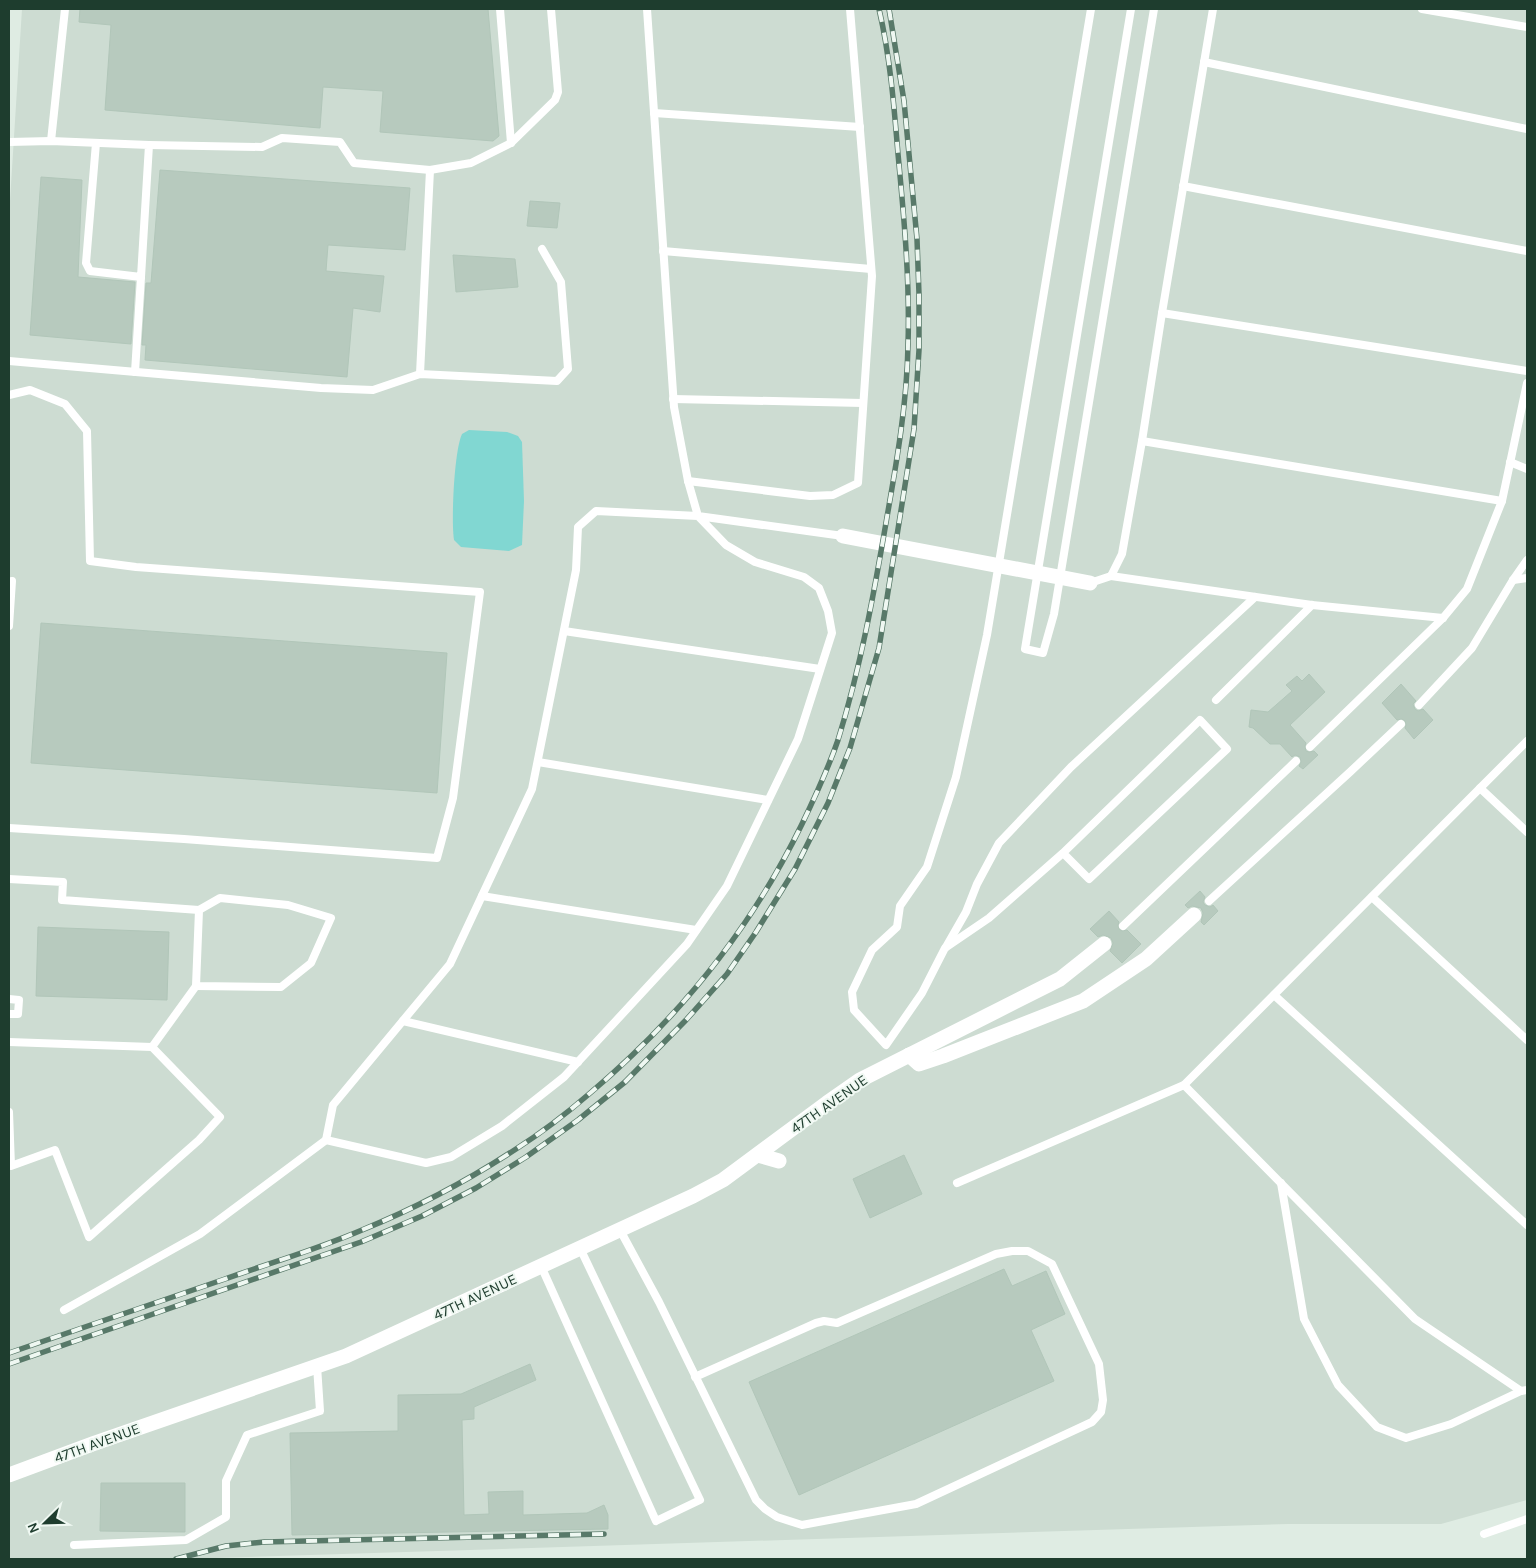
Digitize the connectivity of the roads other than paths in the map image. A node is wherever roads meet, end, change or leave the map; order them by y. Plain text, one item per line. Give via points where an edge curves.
1 (65, 9) edge
2 (500, 9) edge
3 (551, 9) edge
4 (647, 9) edge
5 (850, 9) edge
6 (1091, 9) edge
7 (1131, 9) edge
8 (1154, 9) edge
9 (1213, 9) edge
10 (1422, 9) edge
11 (1527, 27) edge
12 (1204, 62) junction
13 (654, 113) junction
14 (860, 127) junction
15 (1527, 129) edge
16 (9, 142) edge
17 (51, 142) junction
18 (96, 143) junction
19 (511, 143) junction
20 (149, 145) junction
21 (430, 170) junction
22 (1183, 186) junction
23 (542, 249) dead end
24 (663, 251) junction
25 (1527, 251) edge
26 (871, 269) junction
27 (141, 277) junction
28 (1162, 313) junction
29 (9, 361) edge
30 (1527, 371) edge
31 (135, 372) junction
32 (420, 374) junction
33 (1527, 383) edge
34 (9, 395) edge
35 (673, 399) junction
36 (863, 403) junction
37 (1142, 441) junction
38 (1510, 462) junction
39 (1527, 469) edge
40 (688, 481) junction
41 (1502, 501) junction
42 (698, 516) junction
43 (843, 536) joint
44 (1527, 560) edge
45 (998, 566) junction
46 (1038, 573) junction
47 (1111, 576) junction
48 (1060, 577) junction
49 (1527, 578) edge
50 (1513, 580) junction
51 (12, 581) dead end
52 (1090, 583) joint
53 (1255, 596) junction
54 (1312, 605) junction
55 (1443, 618) junction
56 (9, 626) edge
57 (564, 631) junction
58 (820, 669) junction
59 (1216, 700) dead end
60 (1420, 705) dead end
61 (1401, 724) dead end
62 (1527, 741) edge
63 (1310, 747) dead end
64 (1296, 761) dead end
65 (538, 762) junction
66 (1480, 788) junction
67 (768, 800) junction
68 (9, 828) edge
69 (1527, 832) edge
70 (1063, 852) junction
71 (9, 879) edge
72 (482, 896) junction
73 (1372, 897) junction
74 (1209, 901) dead end
75 (199, 910) junction
76 (1194, 915) dead end
77 (1123, 926) dead end
78 (696, 930) junction
79 (1104, 944) dead end
80 (945, 948) junction
81 (196, 986) junction
82 (1274, 995) junction
83 (9, 999) edge
84 (9, 1014) edge
85 (403, 1021) junction
86 (1527, 1040) edge
87 (9, 1042) edge
88 (886, 1045) junction
89 (152, 1047) junction
90 (909, 1055) junction
91 (578, 1062) junction
92 (894, 1062) junction
93 (1184, 1085) junction
94 (9, 1112) edge
95 (326, 1140) junction
96 (758, 1154) junction
97 (779, 1161) dead end
98 (957, 1182) dead end
99 (1281, 1183) junction
100 (1527, 1225) edge
101 (620, 1230) junction
102 (580, 1248) junction
103 (542, 1266) junction
104 (64, 1310) dead end
105 (317, 1366) junction
106 (696, 1377) junction
107 (1524, 1391) edge
108 (9, 1475) edge
109 (1527, 1519) edge
110 (1484, 1534) dead end
111 (74, 1545) dead end

1 - 17 lane
2 - 19 lane
3 - 19 lane via 558,92 555,100
4 - 13 lane
5 - 14 lane
6 - 45 lane
7 - 46 lane
8 - 48 lane
9 - 12 lane
10 - 11 lane
12 - 15 lane
12 - 22 lane
13 - 14 lane
13 - 24 lane
14 - 26 lane
16 - 17 lane
17 - 18 lane
18 - 20 lane
18 - 27 lane via 86,263 90,272
19 - 21 lane via 471,163
20 - 21 lane via 262,147 282,138 340,142 354,163
20 - 27 lane
21 - 32 lane
22 - 25 lane
22 - 28 lane
23 - 32 lane via 561,282 568,369 557,381
24 - 26 lane
24 - 35 lane
26 - 36 lane
27 - 31 lane
28 - 30 lane
28 - 37 lane
29 - 31 lane
31 - 32 lane via 373,390
33 - 38 lane
34 - 68 lane via 30,390 65,404 87,431 90,561 480,592 453,798 437,858
35 - 36 lane
35 - 40 lane
36 - 40 lane via 858,483 833,495 810,496
37 - 41 lane
37 - 47 lane via 1122,554
38 - 39 lane
38 - 41 lane
40 - 42 lane
41 - 55 lane via 1467,589
42 - 43 lane
42 - 57 lane via 596,511 578,527 576,570
42 - 58 lane via 733,550 755,562 804,577 819,588 832,633
43 - 45 street
44 - 50 lane
45 - 46 street
45 - 88 lane via 987,635 956,777 927,867 900,906 897,927 872,950 852,992 854,1010
46 - 48 street
46 - 48 lane via 1025,648 1043,653
47 - 52 lane
47 - 53 lane
48 - 52 street
49 - 50 lane
50 - 60 lane via 1472,648
51 - 56 lane
53 - 54 lane
53 - 80 lane via 1071,767 999,843
54 - 55 lane
54 - 59 lane
55 - 63 lane
57 - 58 lane
57 - 65 lane
58 - 67 lane via 798,739
61 - 74 lane
62 - 66 lane
64 - 77 lane
65 - 67 lane
65 - 72 lane via 532,789
66 - 69 lane
66 - 73 lane
67 - 78 lane via 727,886
70 - 70 lane via 1089,879 1227,749 1200,720
70 - 80 lane via 989,918
71 - 75 lane via 62,882 62,900
72 - 78 lane
72 - 85 lane via 450,964
73 - 82 lane
73 - 86 lane
75 - 81 lane
75 - 81 lane via 220,898 288,905 331,918 311,963 281,988
76 - 90 street via 1146,959 1083,1001 919,1064
78 - 91 lane via 687,944
79 - 90 street, 47TH AVENUE via 1060,979
80 - 88 lane via 922,993
81 - 89 lane
82 - 93 lane
82 - 100 lane
83 - 84 lane via 19,1000 18,1014
85 - 91 lane
85 - 95 lane via 334,1105
87 - 89 lane
88 - 92 lane
89 - 94 lane via 220,1118 89,1237 55,1150 10,1166
90 - 92 street, 47TH AVENUE
91 - 95 lane via 564,1078 502,1126 451,1157 426,1163
92 - 96 street, 47TH AVENUE via 827,1102
93 - 98 lane
93 - 99 lane
95 - 104 lane via 200,1234
96 - 97 street
96 - 101 street, 47TH AVENUE via 723,1180
99 - 107 lane via 1414,1319
99 - 107 lane via 1304,1319 1338,1385 1377,1427 1406,1438 1451,1424
101 - 102 street, 47TH AVENUE
101 - 106 lane
102 - 103 street, 47TH AVENUE
102 - 103 lane via 700,1500 656,1521
103 - 105 street, 47TH AVENUE via 346,1356
105 - 108 street, 47TH AVENUE
105 - 111 lane via 320,1411 247,1435 226,1481 226,1518 186,1540
106 - 106 lane via 756,1500 777,1517 802,1526 916,1504 1092,1422 1101,1412 1103,1400 1099,1364 1052,1264 1028,1251 1012,1250 837,1323 816,1322
109 - 110 lane

